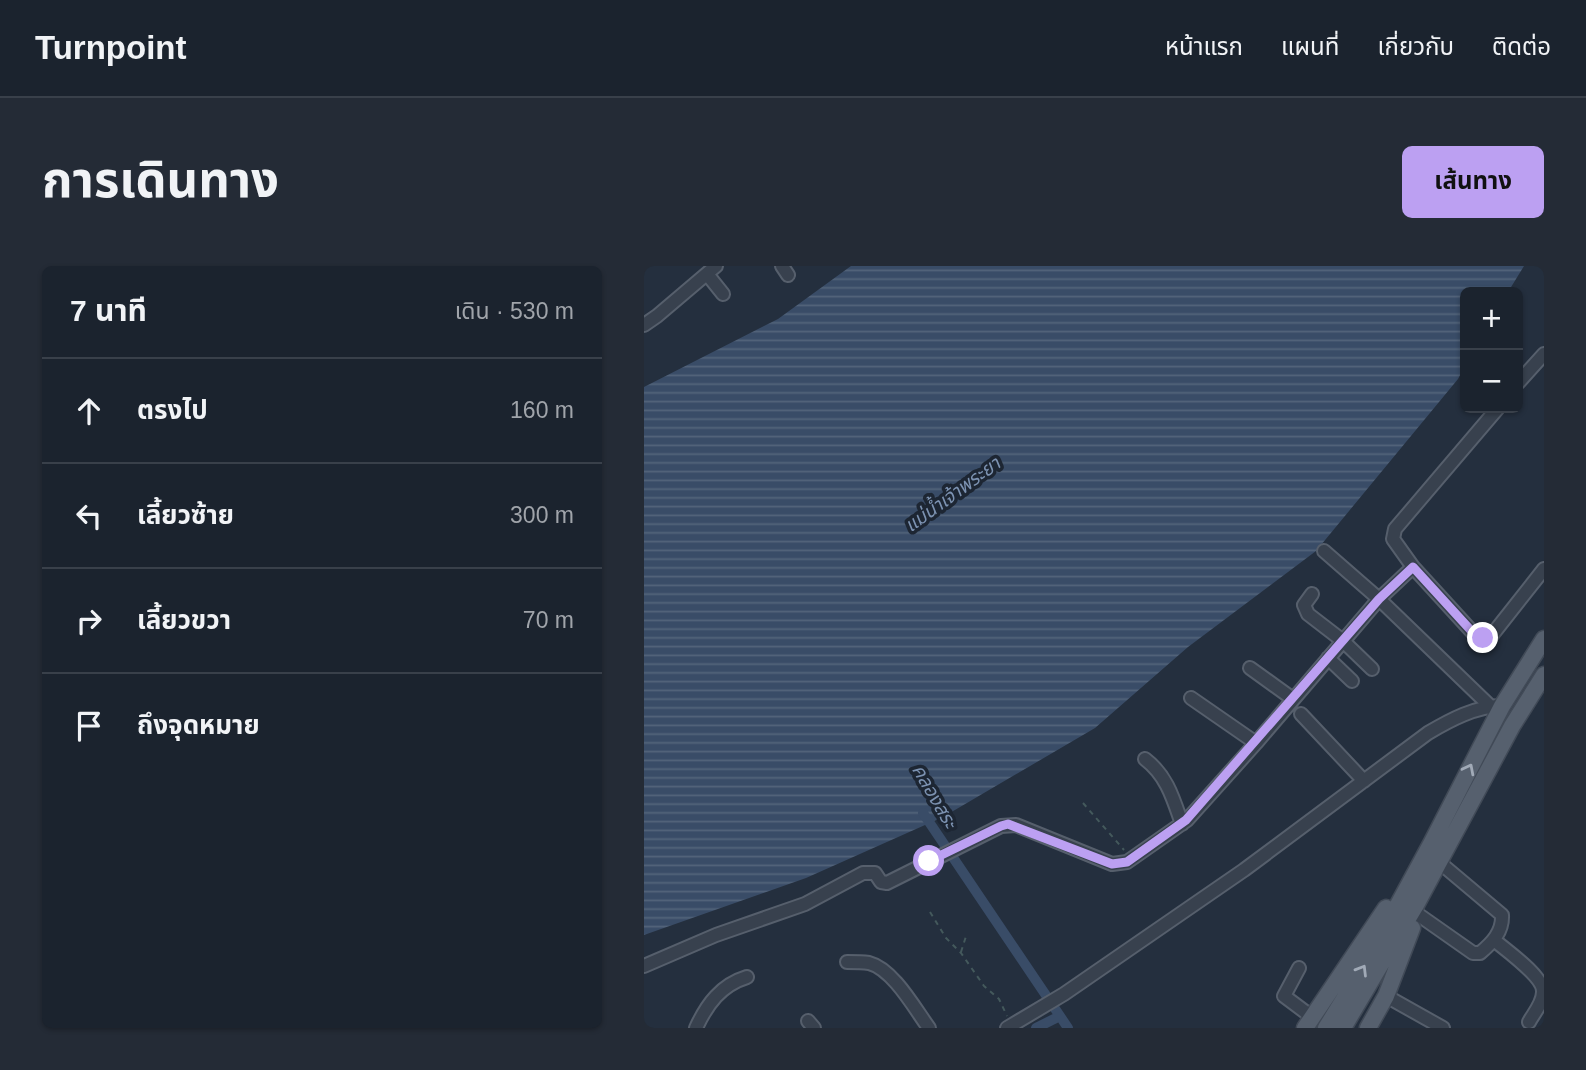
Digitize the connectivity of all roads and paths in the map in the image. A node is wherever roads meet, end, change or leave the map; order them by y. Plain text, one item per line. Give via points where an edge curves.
1 (711, 270) edge
2 (723, 294) dead end
3 (644, 325) edge
4 (1544, 354) edge
5 (1523, 377) edge
6 (1494, 413) edge
7 (1324, 551) dead end
8 (1413, 567) junction
9 (1544, 569) edge
10 (1312, 594) dead end
11 (1379, 599) junction
12 (1544, 639) edge
13 (1343, 641) junction
14 (1328, 658) junction
15 (1250, 668) dead end
16 (1372, 668) dead end
17 (1544, 675) edge
18 (1352, 681) dead end
19 (1191, 698) dead end
20 (1293, 699) junction
21 (1496, 706) junction
22 (1301, 714) dead end
23 (1255, 743) junction
24 (1144, 759) dead end
25 (1364, 781) junction
26 (1083, 803) dead end
27 (1182, 824) junction
28 (1132, 859) junction
29 (1439, 862) junction
30 (1406, 890) junction
31 (1416, 909) junction
32 (930, 912) dead end
33 (967, 933) dead end
34 (1494, 940) junction
35 (961, 953) junction
36 (847, 962) dead end
37 (644, 966) edge
38 (1299, 968) dead end
39 (747, 977) dead end
40 (1386, 996) junction
41 (1309, 1022) edge
42 (1529, 1022) dead end
43 (1007, 1024) edge
44 (696, 1028) edge
45 (929, 1028) edge
46 (1326, 1028) edge
47 (1343, 1028) edge
48 (1368, 1028) edge
49 (1443, 1028) edge

1 - 2 street
1 - 3 street
4 - 5 street
6 - 8 street via 1395,529 1393,539
7 - 11 street
8 - 9 street via 1476,636 1483,638 1492,635
8 - 11 street
10 - 13 street via 1304,605 1306,610
11 - 13 street
11 - 21 street
12 - 21 main road
13 - 14 street
13 - 16 street
14 - 18 street
14 - 20 street
15 - 20 street
17 - 29 main road
19 - 23 street
20 - 23 street
21 - 25 street via 1447,721
30 -> 21 main road
22 - 25 street
23 - 27 street
24 - 27 street via 1170,787
25 - 43 street via 1065,995
26 - 28 path
27 - 28 street
28 - 37 street via 1112,864 1008,824 887,883 875,873 863,873 805,904
29 - 31 main road
29 - 34 street via 1502,915
30 - 41 main road via 1387,906
46 -> 30 main road
31 - 34 street via 1473,953 1480,953
31 - 40 main road
31 - 47 main road
32 - 35 path
33 - 35 path
34 - 42 street via 1542,985 1540,1004
35 - 43 path via 999,999 1007,1012
36 - 45 street via 870,963 882,969
38 - 41 street via 1284,996
39 - 44 street via 723,987
40 - 48 main road
40 - 49 street

